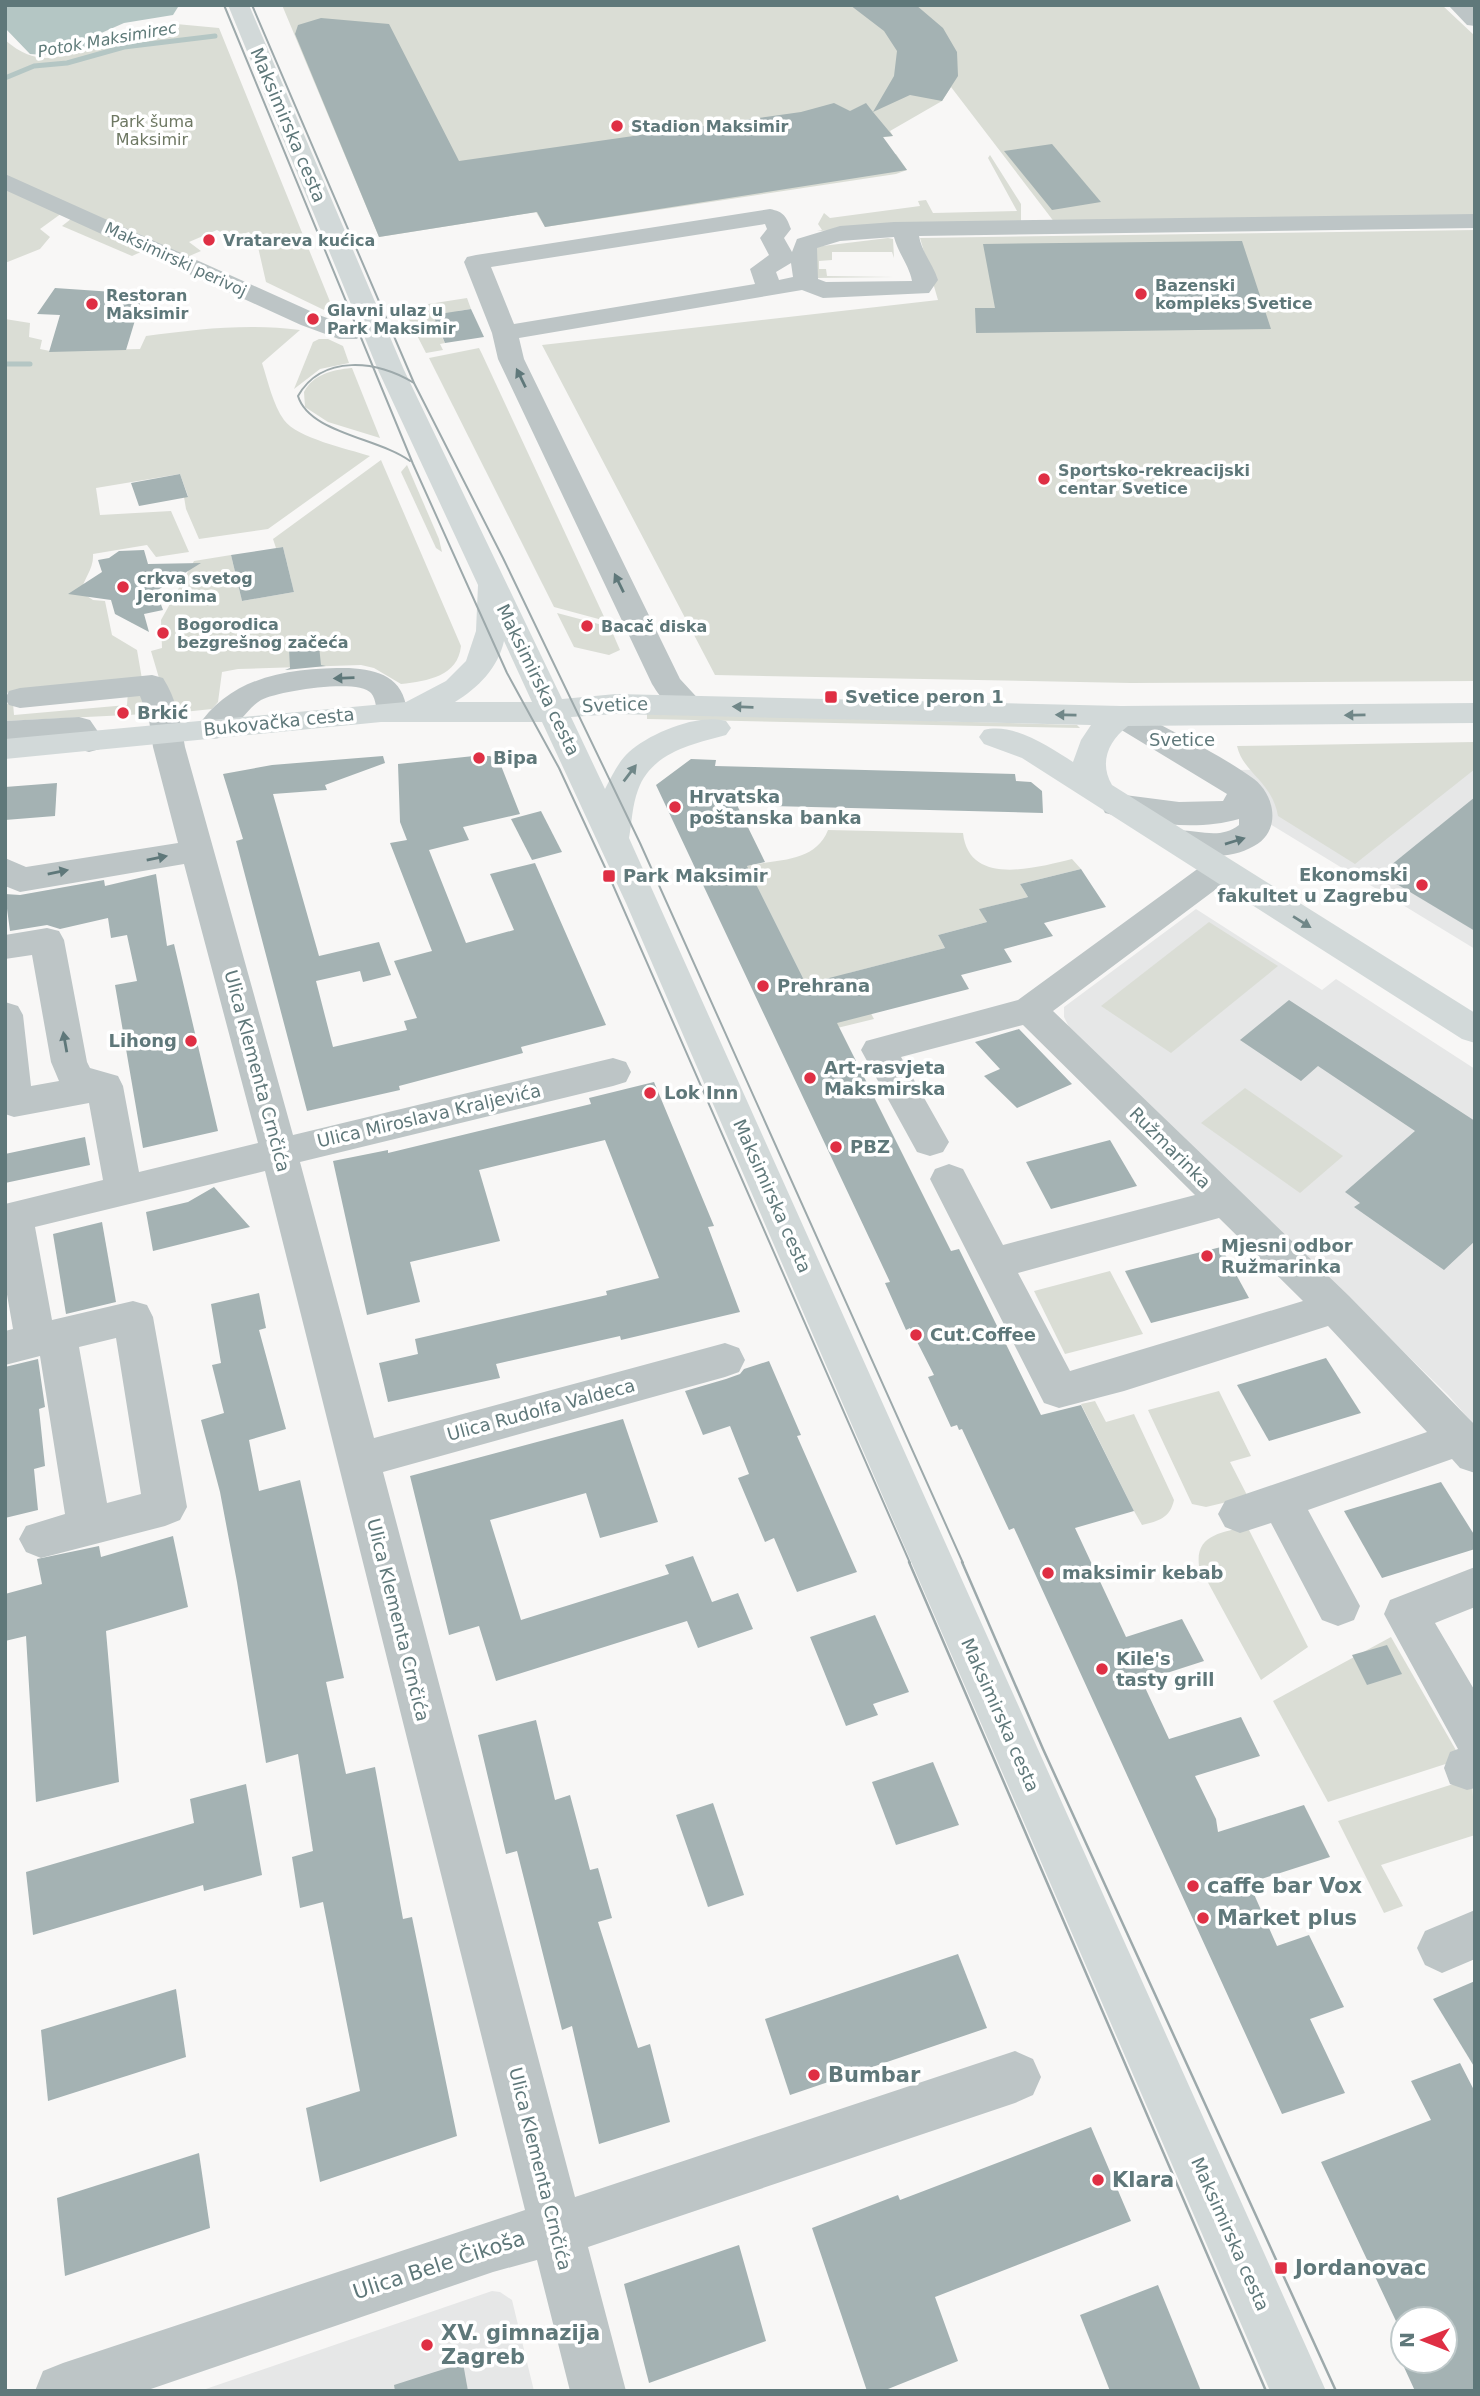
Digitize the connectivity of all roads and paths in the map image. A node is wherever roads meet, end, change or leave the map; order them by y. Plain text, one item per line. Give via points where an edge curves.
1 (238, 5) edge
2 (1458, 5) edge
3 (1475, 20) edge
4 (5, 181) edge
5 (775, 218) junction
6 (1475, 221) edge
7 (905, 229) junction
8 (810, 241) junction
9 (806, 283) junction
10 (769, 288) junction
11 (505, 333) junction
12 (348, 334) dead end
13 (490, 581) junction
14 (20, 698) dead end
15 (688, 705) junction
16 (399, 711) junction
17 (554, 712) junction
18 (1475, 713) edge
19 (1121, 716) junction
20 (715, 728) junction
21 (5, 731) edge
22 (167, 734) junction
23 (995, 737) junction
24 (1475, 737) edge
25 (1096, 739) junction
26 (1164, 740) junction
27 (89, 742) junction
28 (5, 749) edge
29 (1244, 788) junction
30 (1109, 799) junction
31 (613, 837) junction
32 (1168, 837) junction
33 (199, 849) junction
34 (5, 869) edge
35 (1219, 870) junction
36 (5, 947) edge
37 (1030, 1010) junction
38 (5, 1015) edge
39 (1475, 1030) edge
40 (613, 1072) dead end
41 (105, 1086) junction
42 (930, 1142) dead end
43 (278, 1152) junction
44 (949, 1179) dead end
45 (123, 1188) junction
46 (1224, 1202) junction
47 (10, 1218) edge
48 (991, 1264) junction
49 (1335, 1307) junction
50 (32, 1341) edge
51 (725, 1360) dead end
52 (1468, 1446) edge
53 (357, 1461) junction
54 (1280, 1501) junction
55 (1240, 1514) dead end
56 (89, 1527) junction
57 (41, 1539) dead end
58 (1475, 1587) edge
59 (1338, 1606) dead end
60 (1472, 1756) edge
61 (1015, 2077) dead end
62 (555, 2230) junction
63 (64, 2391) edge
64 (598, 2391) edge
65 (1298, 2391) edge

1 - 13 main road, Maksimirska cesta via 391,369
2 - 3 street
4 - 12 street, Maksimirski perivoj
5 - 8 street via 794,221
5 - 10 street via 779,229 772,239 783,258 762,269
5 - 11 street via 755,216 476,262
6 - 7 street
7 - 8 street
7 - 9 street via 910,253 924,274 919,288 823,290
8 - 9 street via 804,247
9 - 10 street
10 - 11 street
15 -> 11 street via 667,684 511,359
13 - 16 main road via 488,643 482,666 457,689
13 - 17 main road, Maksimirska cesta
14 - 22 street, Ulica Klementa Crnčića via 152,685
15 - 17 main road, Svetice via 598,704
19 -> 15 main road, Svetice
16 - 17 main road, Bukovačka cesta
16 - 22 main road, Bukovačka cesta
17 - 20 main road, Svetice via 597,724
17 - 31 main road, Maksimirska cesta
18 -> 19 main road, Svetice
19 - 25 main road
19 - 26 street
20 - 23 main road, Svetice
31 -> 20 main road via 617,796 642,759 675,738
21 - 27 street via 79,727
22 - 27 main road, Bukovačka cesta
22 - 33 street, Ulica Klementa Crnčića
23 - 25 main road, Svetice
23 - 30 main road via 1033,751
24 - 26 main road, Svetice
25 - 26 main road, Svetice
25 - 30 main road via 1089,768 1093,784
26 - 29 street
27 - 28 main road, Bukovačka cesta
29 - 30 street via 1237,808 1222,813 1167,812
32 -> 29 street via 1209,845 1243,841 1258,822 1255,804
30 - 32 main road
31 - 65 main road, Maksimirska cesta
32 - 35 main road
34 -> 33 street via 20,880
33 - 43 street, Ulica Klementa Crnčića
35 - 37 street
35 -> 39 main road
41 -> 36 street via 75,1077 69,1062 47,940
37 - 42 street via 879,1050
37 - 46 street, Ružmarinka
38 - 41 street via 14,1103
40 - 43 street, Ulica Miroslava Kraljevića
41 - 45 street
43 - 45 street, Ulica Miroslava Kraljevića
43 - 53 street, Ulica Klementa Crnčića
44 - 48 street
45 - 47 street, Ulica Miroslava Kraljevića
46 - 48 street
46 - 49 street, Ružmarinka
47 - 50 street
48 - 49 street via 1059,1391
49 - 52 street, Ružmarinka
50 - 56 street
50 - 56 street via 133,1317 165,1507
51 - 53 street, Ulica Rudolfa Valdeca
52 - 54 street
53 - 62 street, Ulica Klementa Crnčića
54 - 55 street
54 - 59 street
56 - 57 street
58 - 60 street via 1406,1614
61 - 62 street, Ulica Bele Čikoša
62 - 63 street, Ulica Bele Čikoša via 493,2245
62 - 64 street, Ulica Klementa Crnčića

